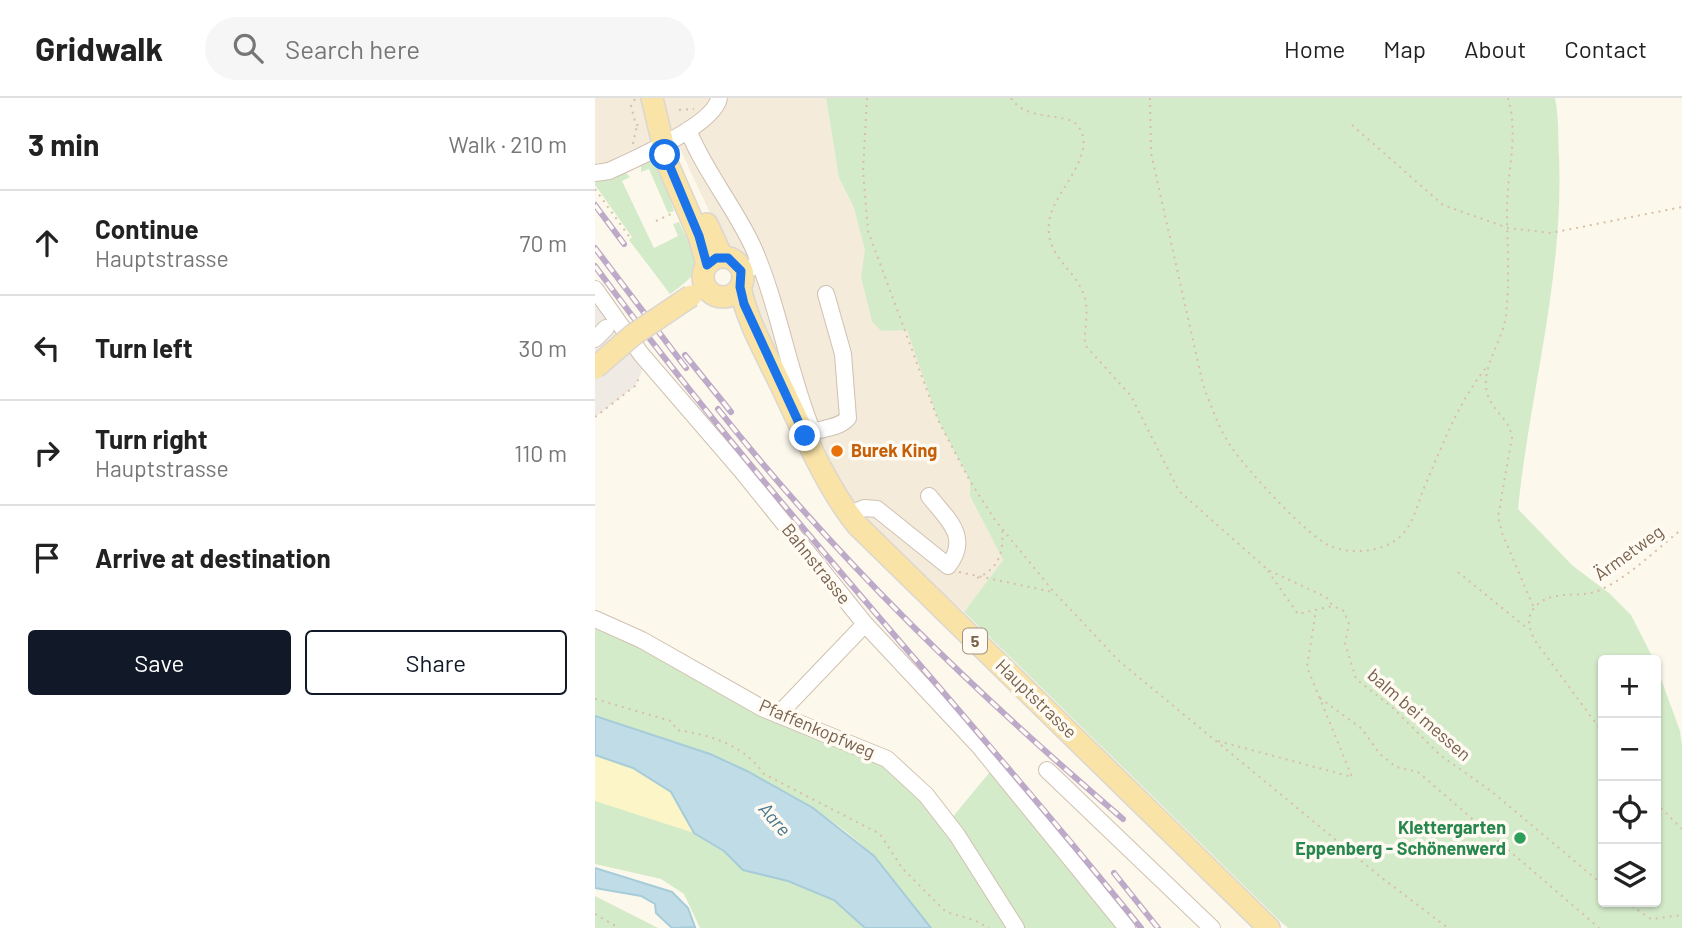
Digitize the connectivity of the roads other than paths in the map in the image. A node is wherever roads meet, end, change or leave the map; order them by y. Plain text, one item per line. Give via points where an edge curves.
1 (652, 98) edge
2 (719, 98) edge
3 (688, 130) junction
4 (665, 142) junction
5 (595, 173) edge
6 (715, 261) junction
7 (741, 280) junction
8 (595, 289) edge
9 (698, 291) junction
10 (827, 294) dead end
11 (595, 368) edge
12 (809, 433) junction
13 (929, 496) dead end
14 (844, 508) junction
15 (595, 619) edge
16 (865, 624) junction
17 (778, 715) junction
18 (1047, 770) dead end
19 (1016, 928) edge
20 (1127, 928) edge
21 (1212, 928) edge
22 (1269, 928) edge

1 - 4 main road
2 - 3 street via 712,111
3 - 4 street
3 - 7 street via 706,168 731,203
4 - 5 street via 610,171
4 - 6 main road via 679,160
6 - 7 main road via 734,261
6 - 9 main road
7 - 9 main road via 716,296
7 - 12 street
7 - 12 main road, Hauptstrasse / 5 via 752,324
7 - 14 main road, Hauptstrasse / 5 via 810,466
8 - 16 street, Bahnstrasse via 641,354
9 - 11 main road, bridge via 633,335
10 - 12 street via 843,355 848,418
12 - 14 main road, Hauptstrasse / 5
13 - 14 street via 957,533 959,550 948,566 877,509
14 - 22 main road, Hauptstrasse / 5 via 886,557
15 - 17 street, Pfaffenkopfweg
16 - 17 street
16 - 20 street, Bahnstrasse via 979,746
17 - 19 street, Pfaffenkopfweg via 894,765 926,795 957,835
18 - 21 street

